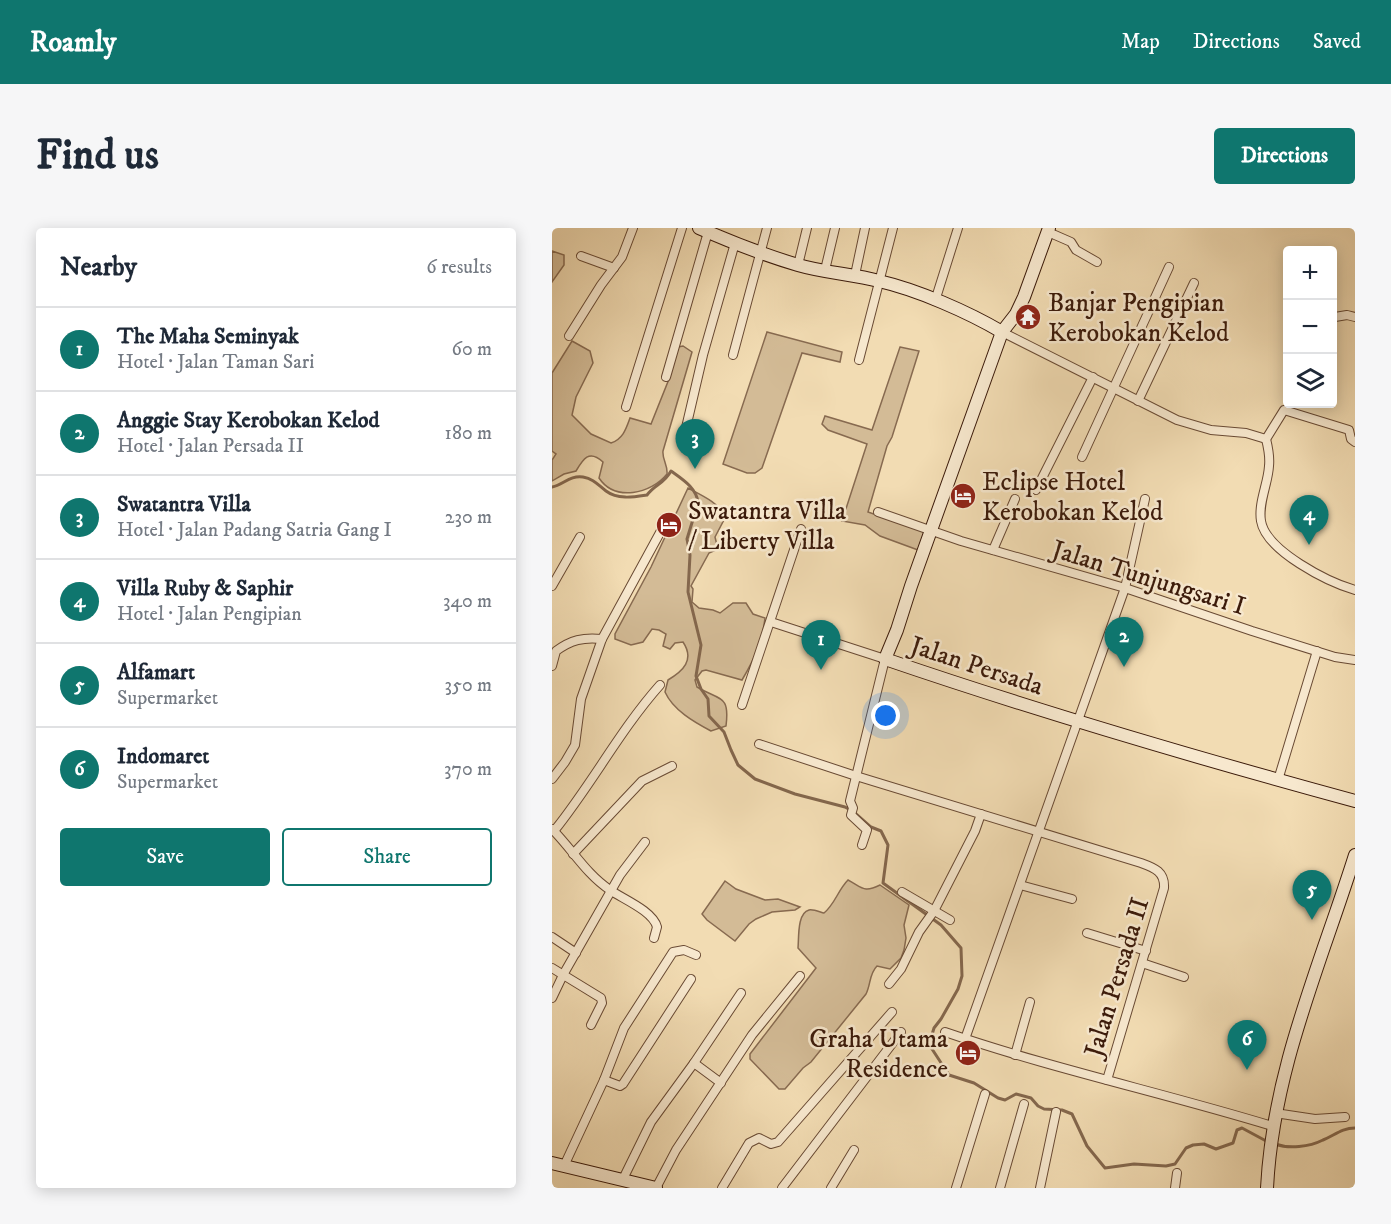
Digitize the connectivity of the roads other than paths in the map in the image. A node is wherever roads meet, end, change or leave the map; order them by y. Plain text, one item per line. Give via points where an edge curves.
1 (633, 228) edge
2 (682, 228) edge
3 (767, 228) edge
4 (807, 228) edge
5 (835, 228) edge
6 (865, 228) edge
7 (893, 228) edge
8 (958, 228) edge
9 (703, 230) edge
10 (1048, 230) edge
11 (728, 237) edge
12 (760, 252) junction
13 (580, 255) dead end
14 (1097, 262) dead end
15 (798, 265) junction
16 (1169, 267) dead end
17 (614, 268) junction
18 (825, 270) junction
19 (855, 275) junction
20 (880, 281) junction
21 (1194, 282) dead end
22 (935, 301) junction
23 (1355, 317) edge
24 (1337, 318) edge
25 (1002, 332) junction
26 (569, 336) dead end
27 (733, 355) dead end
28 (859, 360) dead end
29 (666, 377) dead end
30 (1093, 377) junction
31 (1114, 388) junction
32 (1138, 401) junction
33 (626, 407) dead end
34 (1285, 408) edge
35 (1291, 408) edge
36 (1355, 422) edge
37 (1349, 430) junction
38 (685, 432) dead end
39 (1266, 439) junction
40 (1355, 442) edge
41 (1082, 457) dead end
42 (1036, 490) dead end
43 (1015, 499) dead end
44 (1145, 499) dead end
45 (878, 512) dead end
46 (662, 529) dead end
47 (801, 529) dead end
48 (931, 530) junction
49 (580, 537) dead end
50 (993, 550) junction
51 (552, 585) edge
52 (1125, 588) junction
53 (1355, 590) edge
54 (771, 622) junction
55 (602, 639) junction
56 (1317, 651) junction
57 (885, 659) junction
58 (1355, 660) edge
59 (552, 666) edge
60 (660, 685) dead end
61 (742, 705) dead end
62 (1077, 721) junction
63 (759, 744) dead end
64 (672, 766) dead end
65 (856, 777) junction
66 (552, 779) edge
67 (1278, 780) junction
68 (1355, 801) edge
69 (981, 814) junction
70 (553, 830) edge
71 (1038, 832) junction
72 (645, 842) dead end
73 (862, 845) dead end
74 (573, 854) junction
75 (1355, 855) edge
76 (1020, 885) junction
77 (611, 891) junction
78 (902, 892) dead end
79 (1072, 899) dead end
80 (932, 915) junction
81 (950, 920) dead end
82 (1087, 933) dead end
83 (552, 937) edge
84 (654, 938) dead end
85 (1146, 951) junction
86 (576, 953) junction
87 (696, 955) dead end
88 (1142, 963) junction
89 (552, 968) edge
90 (563, 975) junction
91 (800, 976) dead end
92 (1184, 977) dead end
93 (691, 979) dead end
94 (889, 984) dead end
95 (741, 993) dead end
96 (552, 998) edge
97 (1030, 1002) dead end
98 (892, 1012) dead end
99 (591, 1025) dead end
100 (901, 1032) dead end
101 (945, 1032) dead end
102 (965, 1039) junction
103 (1015, 1056) junction
104 (694, 1063) junction
105 (603, 1080) junction
106 (1107, 1080) junction
107 (721, 1083) junction
108 (985, 1094) dead end
109 (1024, 1104) dead end
110 (1056, 1112) dead end
111 (1275, 1113) junction
112 (1345, 1117) dead end
113 (1272, 1129) junction
114 (854, 1150) dead end
115 (558, 1165) edge
116 (1177, 1173) dead end
117 (623, 1179) junction
118 (642, 1186) edge
119 (656, 1188) edge
120 (722, 1188) edge
121 (782, 1188) edge
122 (831, 1188) edge
123 (956, 1188) edge
124 (1000, 1188) edge
125 (1040, 1188) edge
126 (1176, 1188) edge
127 (1267, 1188) edge

1 - 17 street
2 - 33 street
3 - 12 street
4 - 15 street
5 - 18 street
6 - 19 street
7 - 20 street
8 - 22 street
9 - 11 street
9 - 29 street
10 - 14 street
10 - 25 street, Jalan Persada via 1024,297
11 - 12 street
11 - 38 street
12 - 15 street
12 - 27 street
13 - 17 street
15 - 18 street
16 - 31 street
17 - 26 street
18 - 19 street
19 - 20 street
20 - 22 street
20 - 28 street
21 - 32 street
22 - 25 street
23 - 24 street
25 - 30 street
25 - 48 street, Jalan Persada
30 - 31 street
30 - 42 street
31 - 32 street
31 - 41 street
32 - 39 street via 1195,426
34 - 39 street
35 - 37 street
36 - 37 street
37 - 40 street
39 - 53 street via 1269,466 1261,513 1265,532 1319,575
43 - 50 street
44 - 52 street
45 - 48 street, Jalan Tunjungsari I
46 - 55 street
47 - 54 street
48 - 50 street, Jalan Tunjungsari I
48 - 57 street, Jalan Persada
49 - 51 street
50 - 52 street, Jalan Tunjungsari I
52 - 56 street, Jalan Tunjungsari I
52 - 62 street
54 - 57 street
54 - 61 street
55 - 59 street via 585,638 566,644 556,651
55 - 66 street via 581,699 575,745
56 - 58 street, Jalan Tunjungsari I
56 - 67 street
57 - 62 street, Jalan Persada
57 - 65 street
60 - 70 street
62 - 67 street, Jalan Persada
62 - 71 street
63 - 65 street, Jalan Persada II
64 - 74 street via 642,781
65 - 69 street, Jalan Persada II
65 - 73 street via 850,801 852,811 867,830
67 - 68 street, Jalan Persada
69 - 71 street, Jalan Persada II
69 - 80 street
70 - 74 street
71 - 76 street
71 - 85 street, Jalan Persada II via 1160,872 1164,888
72 - 77 street
74 - 77 street
75 - 111 street via 1295,1032
76 - 79 street
76 - 102 street
77 - 84 street via 652,918 657,927
77 - 86 street
78 - 80 street
80 - 81 street
80 - 94 street
82 - 85 street
83 - 86 street
85 - 88 street, Jalan Persada II
86 - 90 street
87 - 105 street via 684,950 674,952 624,1028
88 - 92 street
88 - 106 street, Jalan Persada II
89 - 90 street
90 - 96 street
90 - 99 street via 601,998 603,1003
91 - 107 street via 752,1035
93 - 105 street via 623,1084
95 - 104 street
97 - 103 street
98 - 120 street via 778,1142 771,1144 759,1138 749,1143
100 - 121 street
101 - 102 street
102 - 103 street
103 - 106 street
104 - 107 street
104 - 117 street via 651,1122
105 - 115 street
106 - 113 street
107 - 119 street
108 - 123 street
109 - 124 street
110 - 125 street
111 - 112 street via 1315,1119
111 - 113 street
113 - 127 street
114 - 122 street
115 - 117 street
116 - 126 street
117 - 118 street
118 - 119 street

